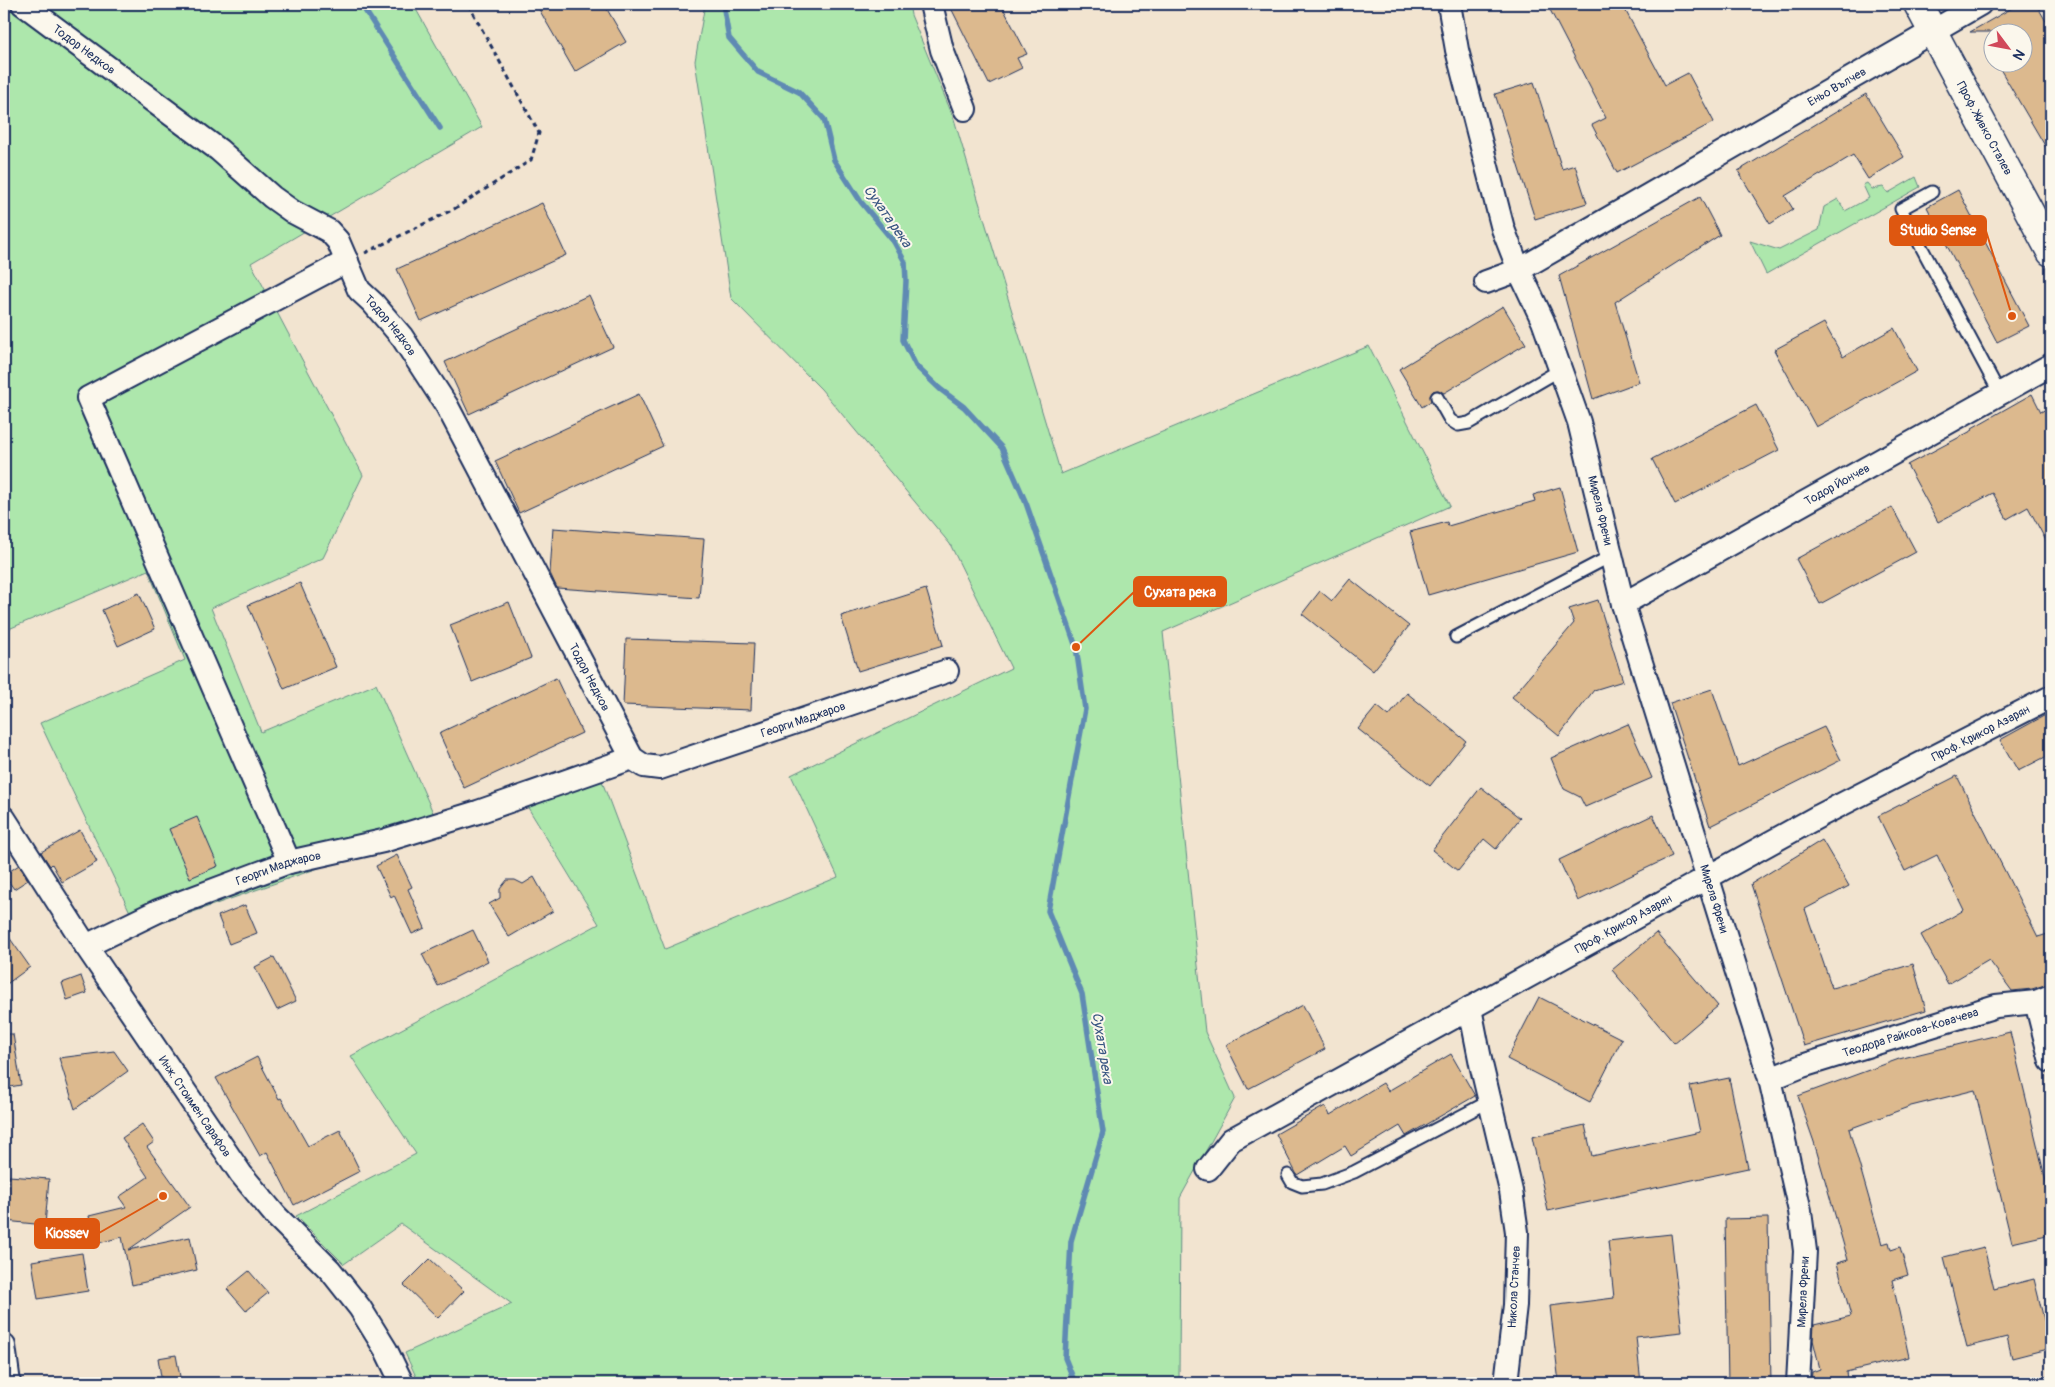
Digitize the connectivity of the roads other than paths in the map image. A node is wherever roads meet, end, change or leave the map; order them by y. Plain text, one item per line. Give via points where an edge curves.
1 (23, 4) edge
2 (931, 4) edge
3 (1449, 4) edge
4 (1918, 4) edge
5 (1980, 4) edge
6 (1933, 32) junction
7 (965, 108) dead end
8 (1932, 192) dead end
9 (2051, 252) edge
10 (347, 261) junction
11 (1519, 270) junction
12 (1486, 282) dead end
13 (2051, 365) edge
14 (1560, 370) junction
15 (2000, 394) junction
16 (1437, 397) dead end
17 (1611, 556) junction
18 (1623, 604) junction
19 (1456, 637) dead end
20 (947, 671) dead end
21 (2051, 697) edge
22 (632, 758) junction
23 (4, 818) edge
24 (289, 862) junction
25 (1707, 877) junction
26 (86, 946) junction
27 (2044, 999) edge
28 (1470, 1008) junction
29 (2051, 1061) edge
30 (1770, 1080) junction
31 (1490, 1101) junction
32 (1208, 1169) dead end
33 (1288, 1175) dead end
34 (4, 1346) edge
35 (9, 1383) edge
36 (402, 1383) edge
37 (1506, 1383) edge
38 (1798, 1383) edge

1 - 10 street, Тодор Недков via 219,150 272,197 329,231
2 - 7 street via 942,50
3 - 11 street, Мирела Френи via 1456,50 1504,229
4 - 6 street, Проф. Живко Сталев
5 - 6 street, Еньо Вълчев
6 - 9 street, Проф. Живко Сталев
6 - 11 street, Еньо Вълчев
8 - 15 lane via 1901,208
10 - 22 street, Тодор Недков via 359,290 402,338 446,406
10 - 24 street via 88,398
11 - 12 street, Еньо Вълчев
11 - 14 street, Мирела Френи via 1543,321
13 - 15 street, Тодор Йончев
14 - 16 lane via 1469,423 1458,425 1450,420
14 - 17 street, Мирела Френи via 1579,422
15 - 18 street, Тодор Йончев
17 - 18 street, Мирела Френи
17 - 19 lane
18 - 25 street, Мирела Френи
20 - 22 street, Георги Маджаров via 660,768 644,766
21 - 25 street, Проф. Крикор Азарян
22 - 24 street, Георги Маджаров via 478,812 383,841
23 - 26 street, Инж. Стоимен Сарафов
24 - 26 street, Георги Маджаров via 158,912
25 - 28 street, Проф. Крикор Азарян
25 - 30 street, Мирела Френи
26 - 36 street, Инж. Стоимен Сарафов via 241,1174 276,1216 330,1270 360,1308
27 - 29 street
27 - 30 street, Теодора Райкова-Ковачева via 1996,1006 1802,1066
28 - 31 street, Никола Станчев
28 - 32 street, Проф. Крикор Азарян via 1231,1140
30 - 38 street, Мирела Френи via 1800,1211 1805,1251
31 - 33 lane via 1354,1172 1322,1184 1302,1186 1292,1182
31 - 37 street, Никола Станчев via 1517,1232 1515,1305
34 - 35 street

